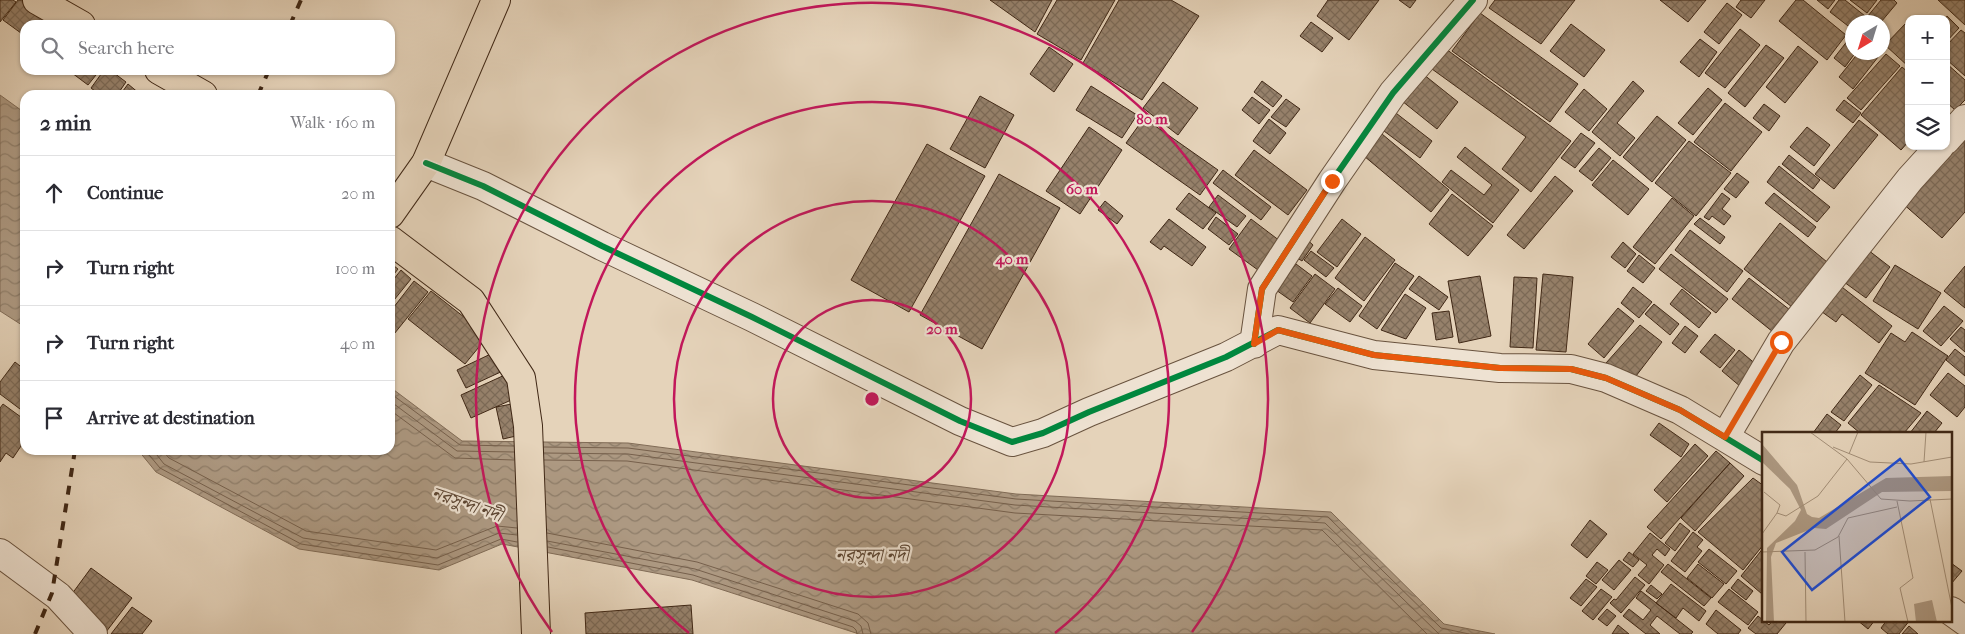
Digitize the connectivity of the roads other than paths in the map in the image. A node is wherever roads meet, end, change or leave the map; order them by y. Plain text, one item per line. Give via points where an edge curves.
1 (37, 0) edge
2 (496, 0) edge
3 (1473, 0) edge
4 (72, 20) edge
5 (168, 75) edge
6 (194, 90) edge
7 (1965, 120) edge
8 (1950, 136) edge
9 (1936, 150) edge
10 (426, 163) junction
11 (395, 207) edge
12 (395, 244) edge
13 (1254, 344) junction
14 (1725, 437) junction
15 (1762, 460) edge
16 (0, 553) edge
17 (1952, 612) edge
18 (1965, 621) edge
19 (93, 634) edge
20 (536, 634) edge

1 - 4 main road
2 - 10 main road
3 - 13 street via 1393,93 1262,289
5 - 6 main road
7 - 8 street
9 - 14 street via 1781,342
10 - 11 main road
10 - 13 street via 483,186 960,421 1012,442 1043,433
12 - 20 main road via 471,301 520,378 528,426
13 - 14 street via 1278,330 1374,355 1500,368 1571,369 1606,378 1680,410
14 - 15 street
16 - 19 street via 58,596
17 - 18 street

